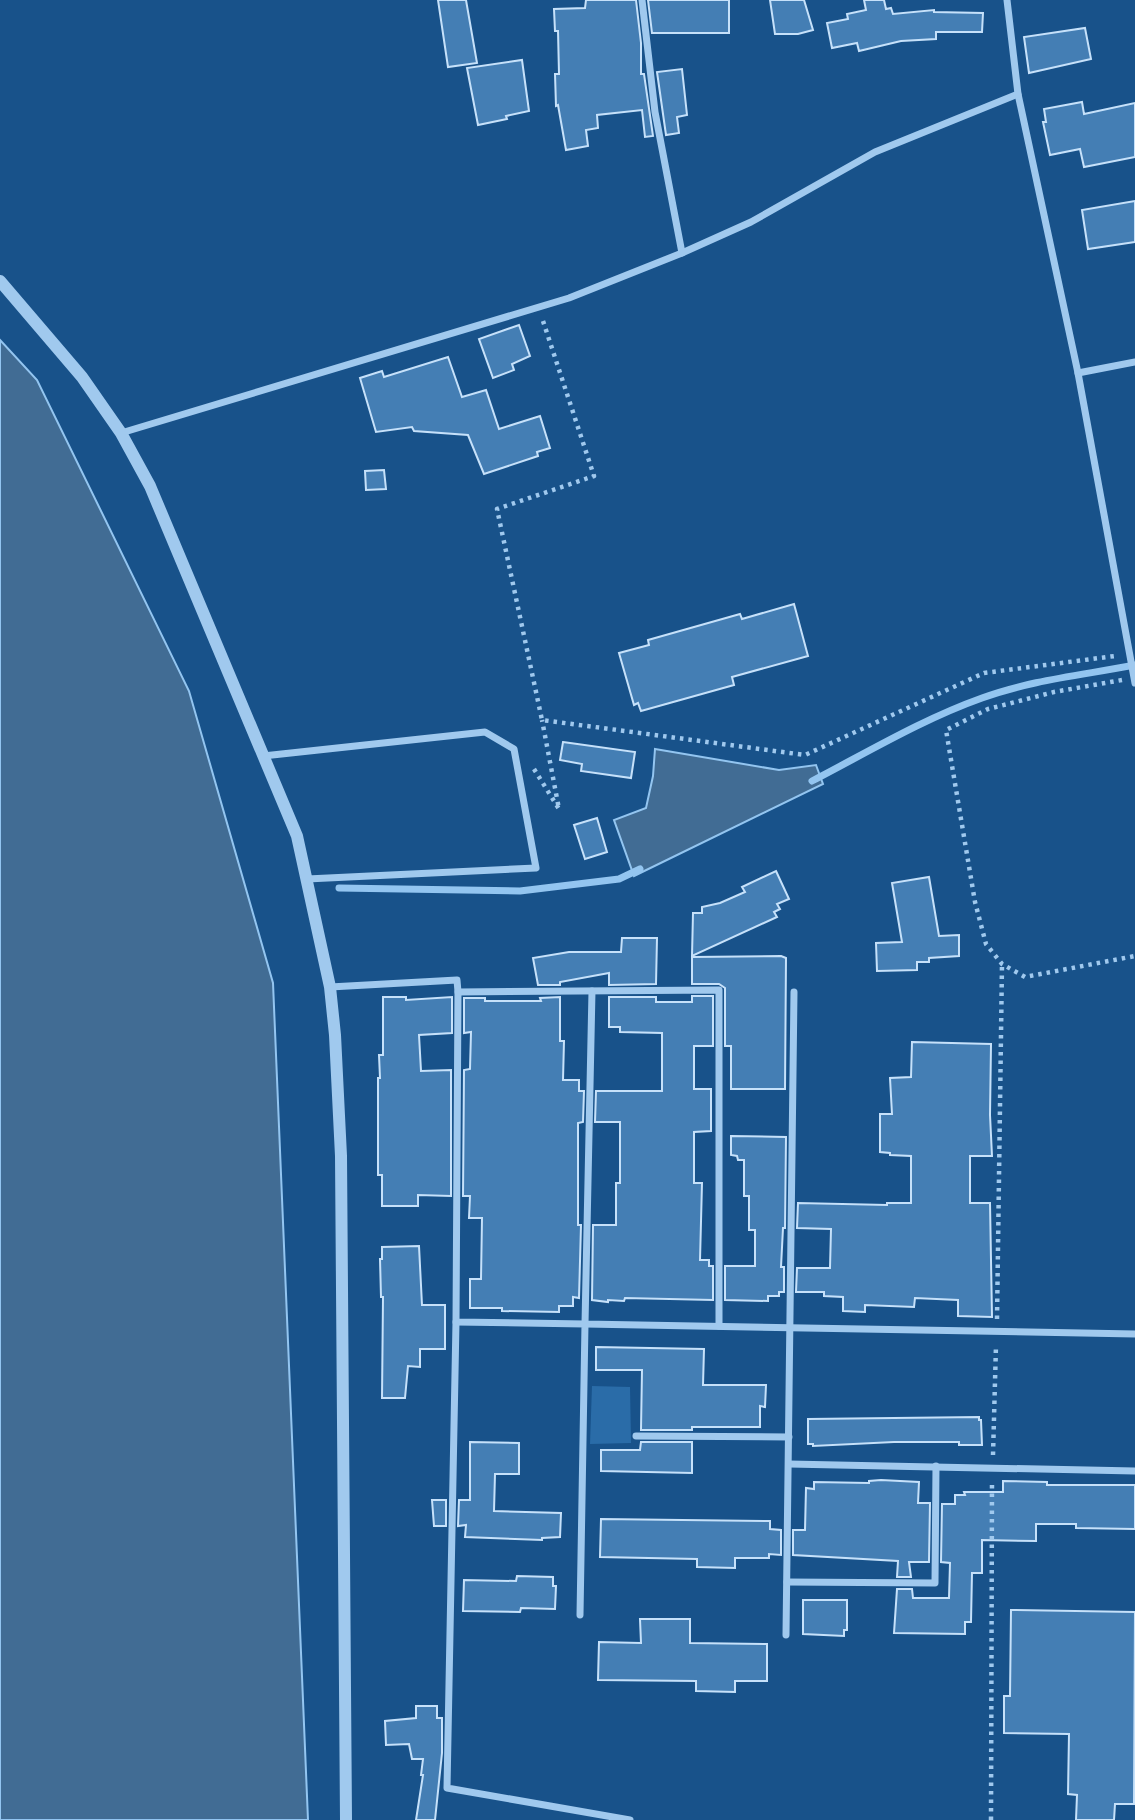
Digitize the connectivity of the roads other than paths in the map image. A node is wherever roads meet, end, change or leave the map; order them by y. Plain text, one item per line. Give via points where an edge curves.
1 (642, 0) edge
2 (1007, 0) edge
3 (1018, 94) junction
4 (682, 253) junction
5 (0, 281) edge
6 (1135, 362) edge
7 (1078, 373) junction
8 (121, 433) junction
9 (1134, 679) edge
10 (263, 755) junction
11 (307, 879) junction
12 (330, 986) junction
13 (458, 992) junction
14 (592, 992) junction
15 (794, 992) dead end
16 (456, 1322) junction
17 (585, 1324) junction
18 (719, 1326) junction
19 (791, 1328) junction
20 (1135, 1334) edge
21 (636, 1436) dead end
22 (789, 1437) junction
23 (789, 1464) junction
24 (936, 1466) junction
25 (1135, 1471) edge
26 (787, 1582) junction
27 (580, 1615) dead end
28 (786, 1635) dead end
29 (346, 1820) edge
30 (631, 1820) edge

1 - 4 street via 655,112
2 - 3 street
3 - 4 street via 875,152 751,222
3 - 7 street
4 - 8 street via 569,298
5 - 8 street via 82,377
6 - 7 street
7 - 9 street
8 - 10 street via 150,486
10 - 11 street via 297,836
10 - 11 street via 485,732 514,748 536,869
11 - 12 street
12 - 13 street via 457,980
12 - 29 street via 341,1156
13 - 14 street
13 - 16 street
14 - 17 street
14 - 18 street via 719,990
15 - 19 street
16 - 17 street
16 - 30 street via 447,1788
17 - 18 street
17 - 27 street
18 - 19 street
19 - 20 street
19 - 22 street
21 - 22 street
22 - 23 street
23 - 24 street
23 - 26 street
24 - 25 street
24 - 26 street via 935,1583
26 - 28 street

